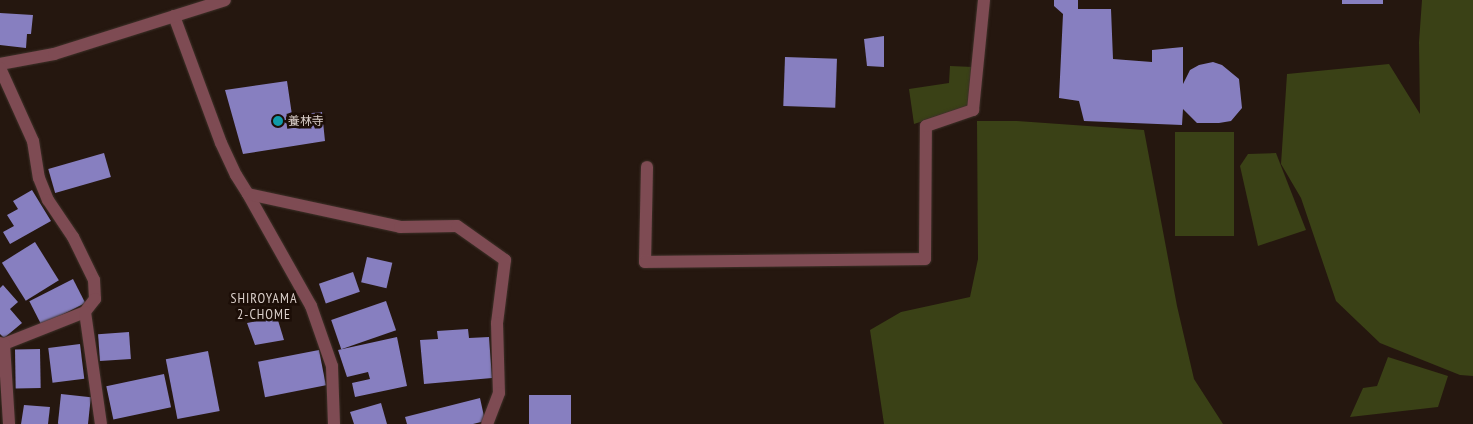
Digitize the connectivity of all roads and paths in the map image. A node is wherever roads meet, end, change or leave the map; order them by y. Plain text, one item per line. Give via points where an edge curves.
1 (225, 0) edge
2 (984, 0) edge
3 (167, 14) junction
4 (0, 64) edge
5 (0, 68) edge
6 (647, 167) dead end
7 (248, 194) junction
8 (85, 312) junction
9 (2, 344) edge
10 (9, 424) edge
11 (101, 424) edge
12 (334, 424) edge
13 (487, 424) edge

1 - 3 street
2 - 6 street via 973,110 926,126 925,259 645,262
3 - 4 street via 54,54
3 - 7 street via 221,143
5 - 8 street via 33,141 39,178 48,200 73,237 94,280 95,299
7 - 12 street via 312,306 332,366
7 - 13 street via 400,227 457,226 505,260 497,323 499,393
8 - 9 street
8 - 11 street
9 - 10 street

